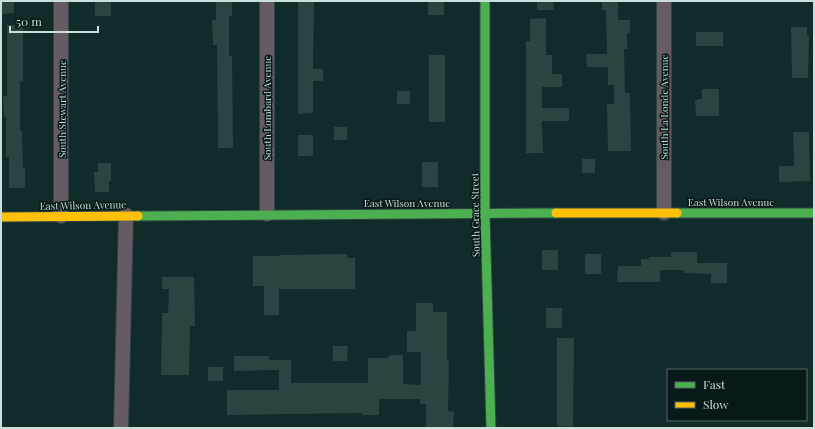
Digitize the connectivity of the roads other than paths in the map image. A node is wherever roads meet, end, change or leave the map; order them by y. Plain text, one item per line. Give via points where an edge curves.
1 (61, 1) edge
2 (267, 1) edge
3 (485, 1) edge
4 (664, 1) edge
5 (485, 213) junction
6 (814, 213) edge
7 (267, 214) junction
8 (664, 214) junction
9 (126, 215) junction
10 (61, 216) junction
11 (1, 217) edge
12 (121, 428) edge
13 (491, 428) edge

1 - 10 street, South Stewart Avenue
2 - 7 street, South Lombard Avenue
3 - 5 street, South Grace Street
4 - 8 street, South La Londe Avenue
5 - 7 street, East Wilson Avenue
5 - 8 street, East Wilson Avenue
5 - 13 street, South Grace Street
6 - 8 street, East Wilson Avenue
7 - 9 street, East Wilson Avenue
9 - 10 street, East Wilson Avenue
9 - 12 street
10 - 11 street, East Wilson Avenue

